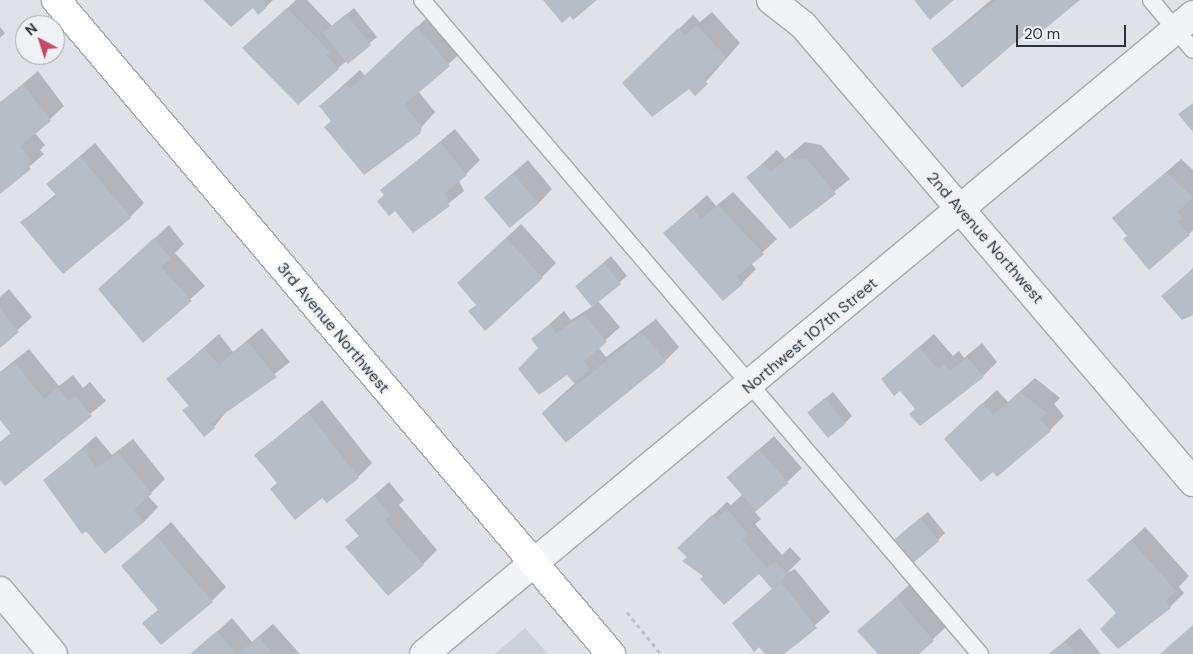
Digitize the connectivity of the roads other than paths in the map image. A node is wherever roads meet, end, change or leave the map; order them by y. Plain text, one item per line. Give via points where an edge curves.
1 (56, 0) edge
2 (422, 0) edge
3 (771, 0) edge
4 (1151, 0) edge
5 (1184, 22) edge
6 (1193, 50) edge
7 (961, 211) junction
8 (753, 384) junction
9 (1193, 482) edge
10 (533, 563) junction
11 (0, 591) edge
12 (53, 654) edge
13 (424, 654) edge
14 (612, 654) edge
15 (980, 654) edge

1 - 10 street, 3rd Avenue Northwest
2 - 8 lane
3 - 7 street, 2nd Avenue Northwest via 803,25
4 - 5 lane
5 - 6 lane
5 - 7 street, Northwest 107th Street
7 - 8 street, Northwest 107th Street
7 - 9 street, 2nd Avenue Northwest
8 - 10 street, Northwest 107th Street
8 - 15 lane
10 - 13 street, Northwest 107th Street
10 - 14 street, 3rd Avenue Northwest
11 - 12 street

